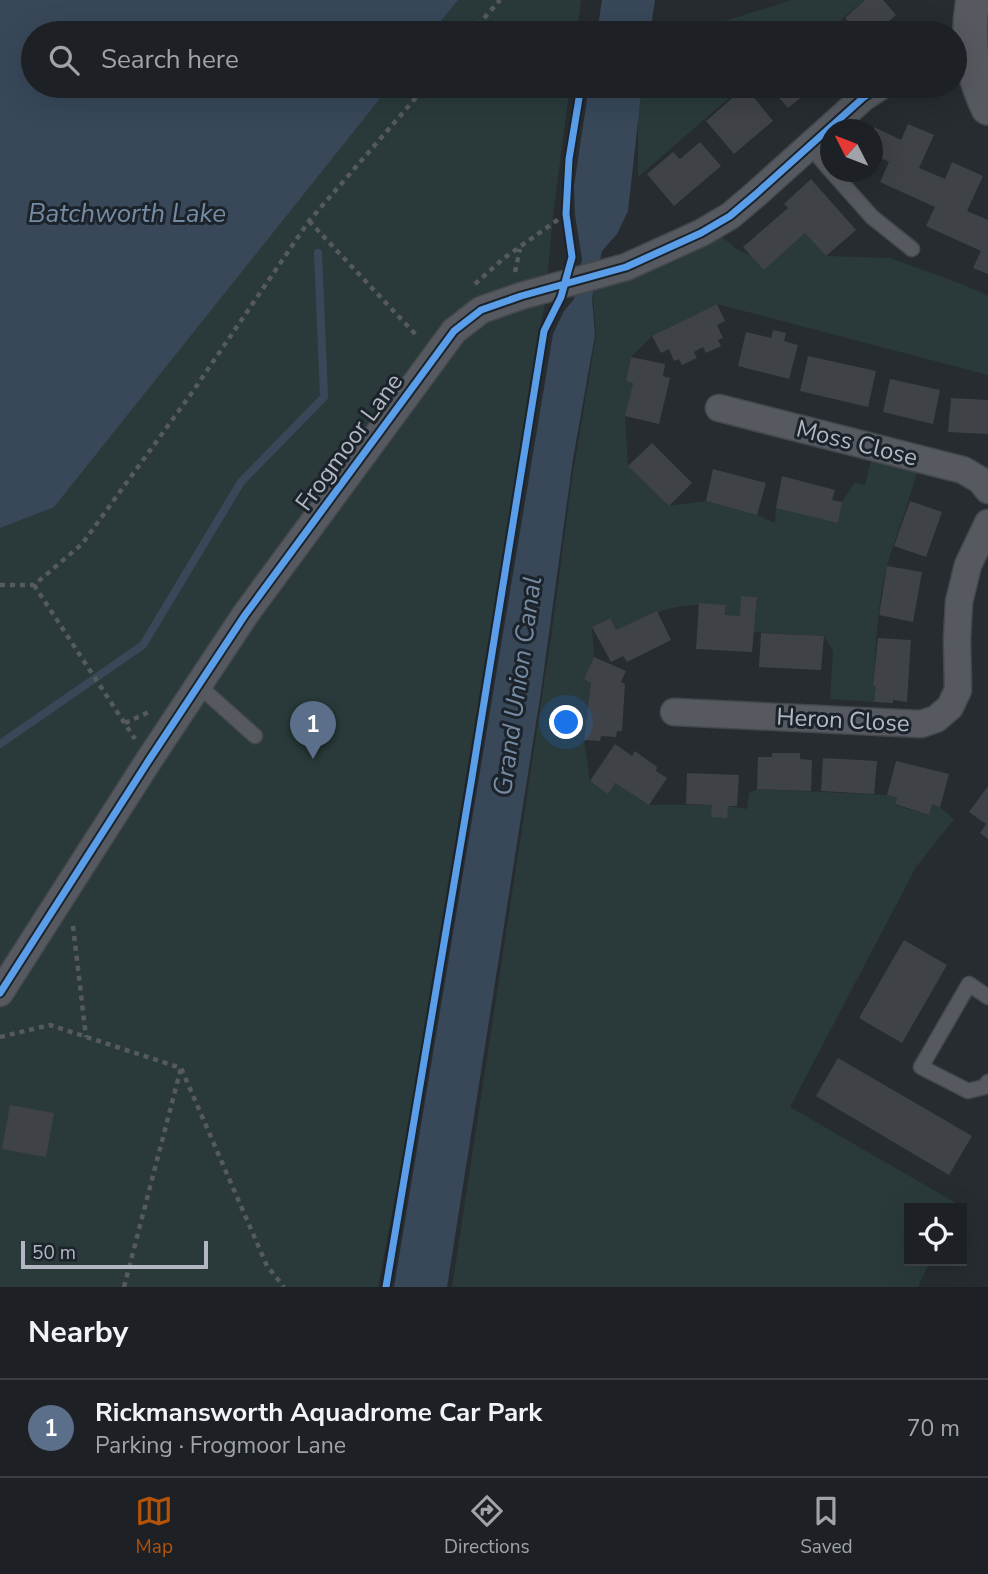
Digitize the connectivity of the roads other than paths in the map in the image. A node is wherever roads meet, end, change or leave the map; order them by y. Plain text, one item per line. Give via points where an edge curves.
1 (973, 0) edge
2 (967, 53) edge
3 (967, 69) edge
4 (867, 98) edge
5 (988, 108) edge
6 (810, 146) junction
7 (820, 158) edge
8 (841, 182) edge
9 (912, 249) dead end
10 (719, 408) dead end
11 (988, 490) edge
12 (987, 531) edge
13 (198, 685) junction
14 (674, 712) dead end
15 (255, 736) dead end
16 (0, 993) edge
17 (988, 997) edge
18 (988, 1082) edge

1 - 2 street
3 - 5 street
4 - 6 street, Frogmoor Lane
6 - 7 lane
6 - 13 street, Frogmoor Lane via 730,216 701,233 626,267 481,310 454,331
8 - 9 lane via 872,217
10 - 11 street, Moss Close via 963,470
12 - 14 street, Heron Close via 968,565 959,602 958,690 950,707 936,719 921,724
13 - 15 lane
13 - 16 street, Frogmoor Lane
17 - 18 lane via 969,984 921,1067 968,1091

